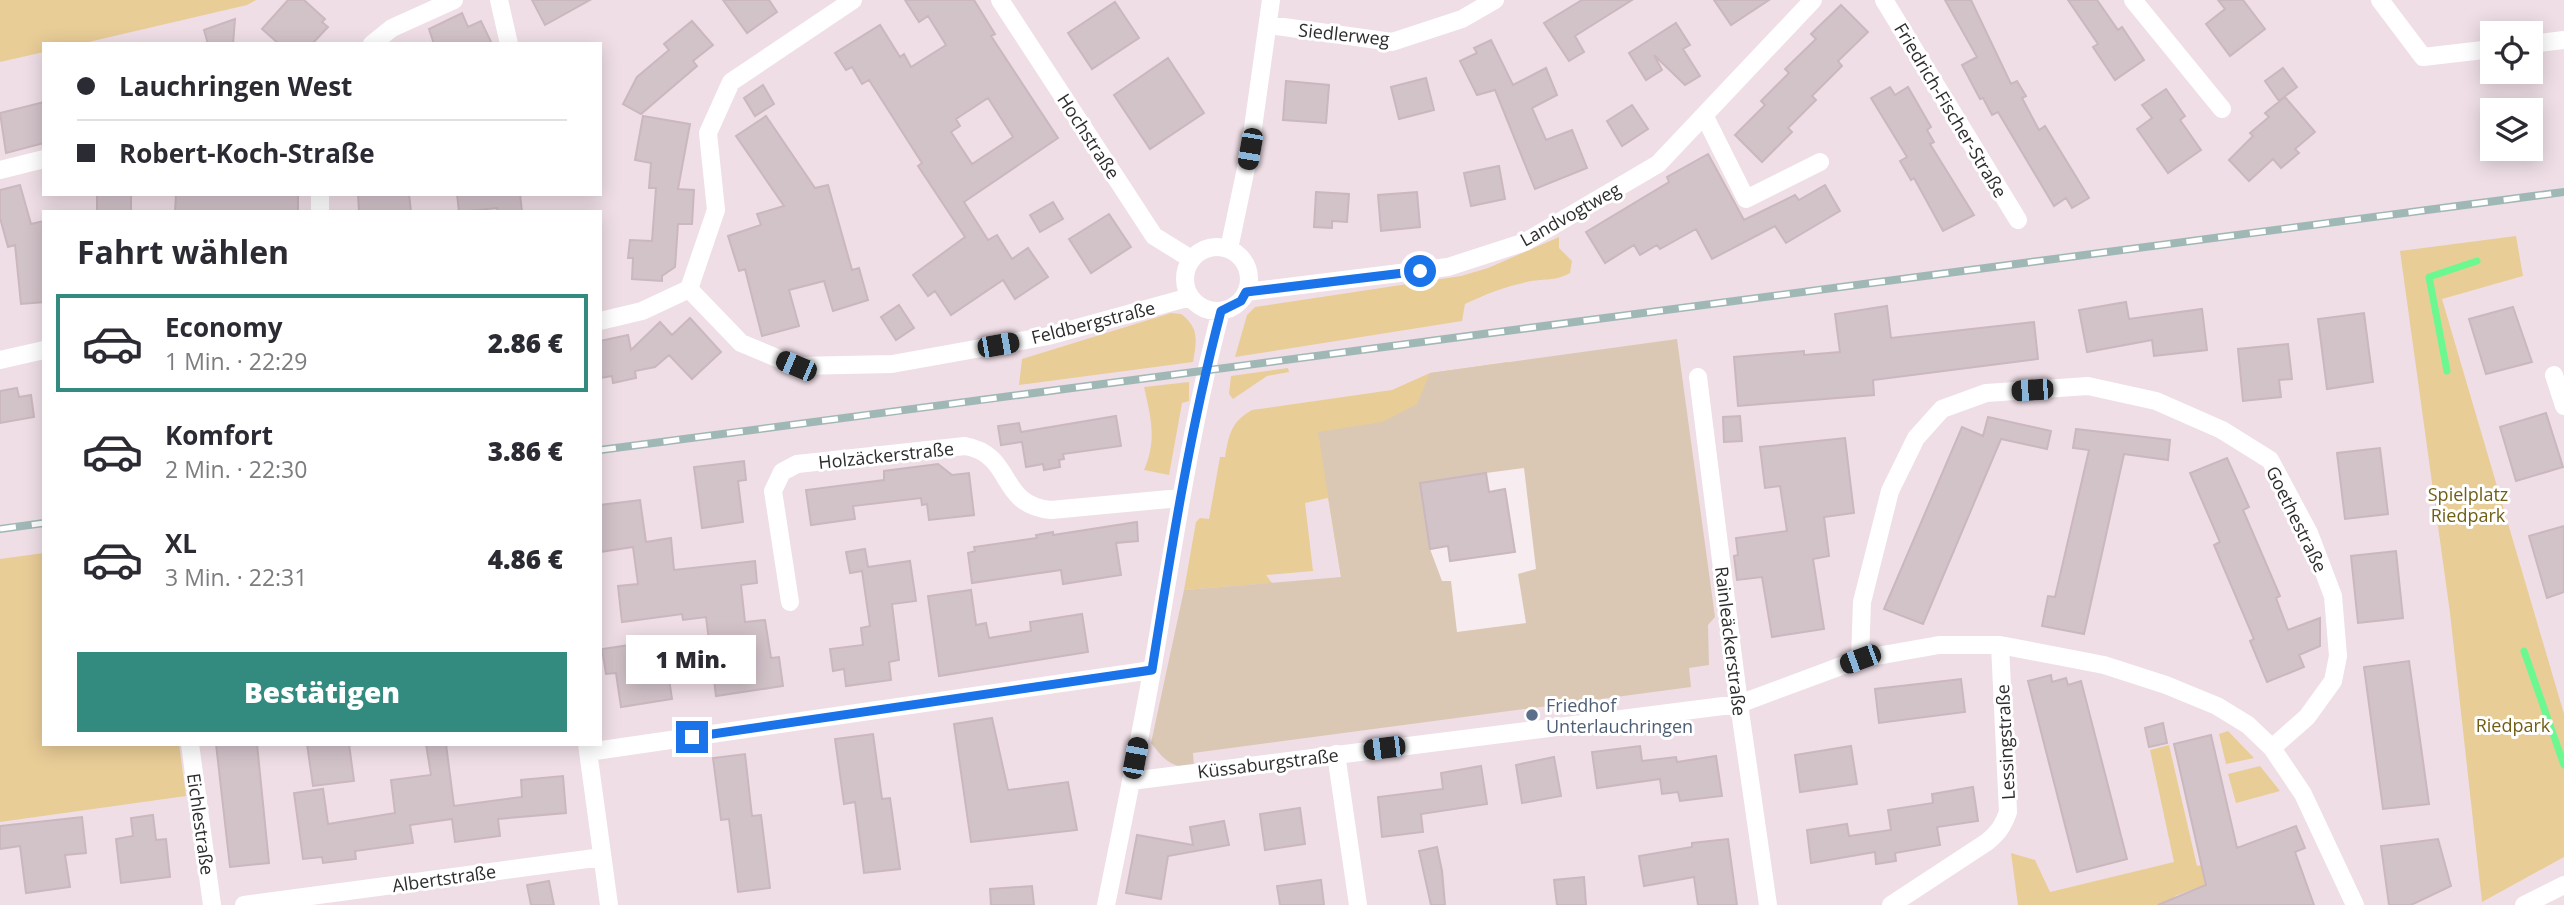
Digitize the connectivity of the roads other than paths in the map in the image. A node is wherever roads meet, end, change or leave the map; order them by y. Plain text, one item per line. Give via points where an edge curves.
1 (454, 0) edge
2 (499, 0) edge
3 (853, 0) edge
4 (1000, 0) edge
5 (1271, 0) edge
6 (1495, 0) edge
7 (1813, 0) edge
8 (1884, 0) edge
9 (2133, 0) edge
10 (2380, 0) edge
11 (1269, 25) junction
12 (2564, 40) edge
13 (374, 42) edge
14 (509, 42) edge
15 (2543, 42) edge
16 (2480, 50) edge
17 (2222, 109) dead end
18 (1704, 115) junction
19 (42, 160) edge
20 (1820, 162) dead end
21 (0, 170) edge
22 (2018, 220) dead end
23 (1229, 249) junction
24 (1191, 259) junction
25 (689, 289) junction
26 (1246, 292) junction
27 (1190, 297) junction
28 (1221, 311) junction
29 (602, 321) edge
30 (42, 350) edge
31 (0, 360) edge
32 (1698, 377) dead end
33 (2559, 382) edge
34 (2564, 406) edge
35 (1180, 498) junction
36 (790, 602) dead end
37 (2000, 645) junction
38 (1860, 659) junction
39 (1152, 670) junction
40 (1738, 704) junction
41 (190, 746) edge
42 (602, 746) edge
43 (587, 748) edge
44 (2272, 748) junction
45 (1336, 754) junction
46 (1131, 780) junction
47 (602, 857) junction
48 (2564, 884) edge
49 (212, 905) edge
50 (244, 905) edge
51 (609, 905) edge
52 (1106, 905) edge
53 (1359, 905) edge
54 (1768, 905) edge
55 (1891, 905) edge
56 (2355, 905) edge
57 (2524, 905) edge

1 - 13 street via 392,28
2 - 14 street
3 - 25 street via 731,82 708,133 716,210
4 - 24 street, Hochstraße via 1154,236
5 - 11 street
6 - 11 street, Siedlerweg via 1462,19 1392,42
7 - 18 street, Landvogtweg
8 - 22 street, Friedrich-Fischer-Straße
9 - 17 street
10 - 16 street via 2423,57
11 - 23 street
12 - 15 street
18 - 20 street via 1746,199
18 - 26 street, Landvogtweg via 1658,164 1525,242 1448,267
19 - 21 street
23 - 24 street via 1208,248
23 - 26 street via 1238,254 1248,272
24 - 27 street via 1184,278
25 - 27 street, Feldbergstraße via 741,343 796,366 892,364 1048,336
25 - 29 street via 642,311
26 - 28 street via 1241,301
27 - 28 street via 1204,309
28 - 35 street
30 - 31 street
32 - 40 street, Rainleäckerstraße
33 - 34 street
35 - 36 street, Holzäckerstraße via 1035,508 1019,498 983,449 965,446 797,464 782,472 773,491
35 - 39 street
37 - 38 street, Küssaburgstraße via 1939,645
37 - 44 street, Küssaburgstraße via 2104,665 2166,685 2217,706 2248,725
37 - 55 street, Lessingstraße via 2008,812 2004,822 1987,842
38 - 40 street, Küssaburgstraße
38 - 44 street, Goethestraße via 1862,602 1890,491 1916,438 1942,409 1986,393 2088,386 2142,398 2222,430 2270,460 2309,533 2333,597 2338,656 2333,681 2307,717
39 - 42 street
39 - 46 street
40 - 45 street, Küssaburgstraße
40 - 54 street, Rainleäckerstraße
41 - 49 street, Eichlestraße
43 - 47 street
44 - 56 street, Küssaburgstraße via 2303,794
45 - 46 street, Küssaburgstraße
45 - 53 street
46 - 52 street
47 - 50 street, Albertstraße
47 - 51 street
48 - 57 street

